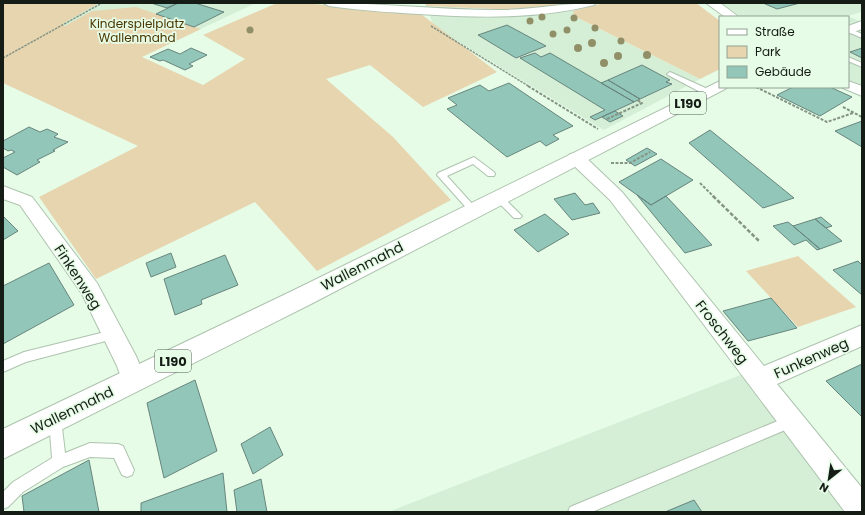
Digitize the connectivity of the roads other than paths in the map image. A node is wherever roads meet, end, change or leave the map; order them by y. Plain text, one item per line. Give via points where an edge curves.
1 (329, 3) edge
2 (590, 3) edge
3 (712, 3) edge
4 (732, 16) edge
5 (862, 25) edge
6 (849, 30) edge
7 (849, 30) edge
8 (862, 36) edge
9 (849, 59) dead end
10 (862, 65) edge
11 (670, 74) dead end
12 (849, 86) edge
13 (714, 89) edge
14 (862, 92) edge
15 (576, 158) junction
16 (491, 174) dead end
17 (3, 192) edge
18 (498, 197) junction
19 (473, 210) junction
20 (517, 216) dead end
21 (113, 335) junction
22 (862, 335) edge
23 (3, 367) edge
24 (134, 380) junction
25 (759, 380) junction
26 (55, 419) junction
27 (792, 421) junction
28 (3, 444) edge
29 (59, 462) junction
30 (127, 470) dead end
31 (3, 502) edge
32 (862, 511) edge
33 (575, 512) edge

1 - 2 street via 432,12 499,14 569,9
3 - 4 street
5 - 6 main road
7 - 8 lane
9 - 10 lane
11 - 13 lane
12 - 14 street
13 - 15 main road, Wallenmahd / L190
15 - 18 main road, Wallenmahd / L190
15 - 25 street, Froschweg via 616,196
16 - 19 lane via 474,160 441,175
17 - 21 street, Finkenweg via 26,201 90,289
18 - 19 main road, Wallenmahd / L190
18 - 20 lane
19 - 24 main road, Wallenmahd / L190
21 - 23 lane via 24,357
21 - 24 street, Finkenweg
22 - 25 street, Funkenweg
24 - 26 main road, Wallenmahd / L190
25 - 27 street, Froschweg
26 - 28 main road, Wallenmahd / L190
26 - 29 lane
27 - 32 street, Froschweg
27 - 33 lane
29 - 30 lane via 90,450 118,451
29 - 31 lane via 18,487

